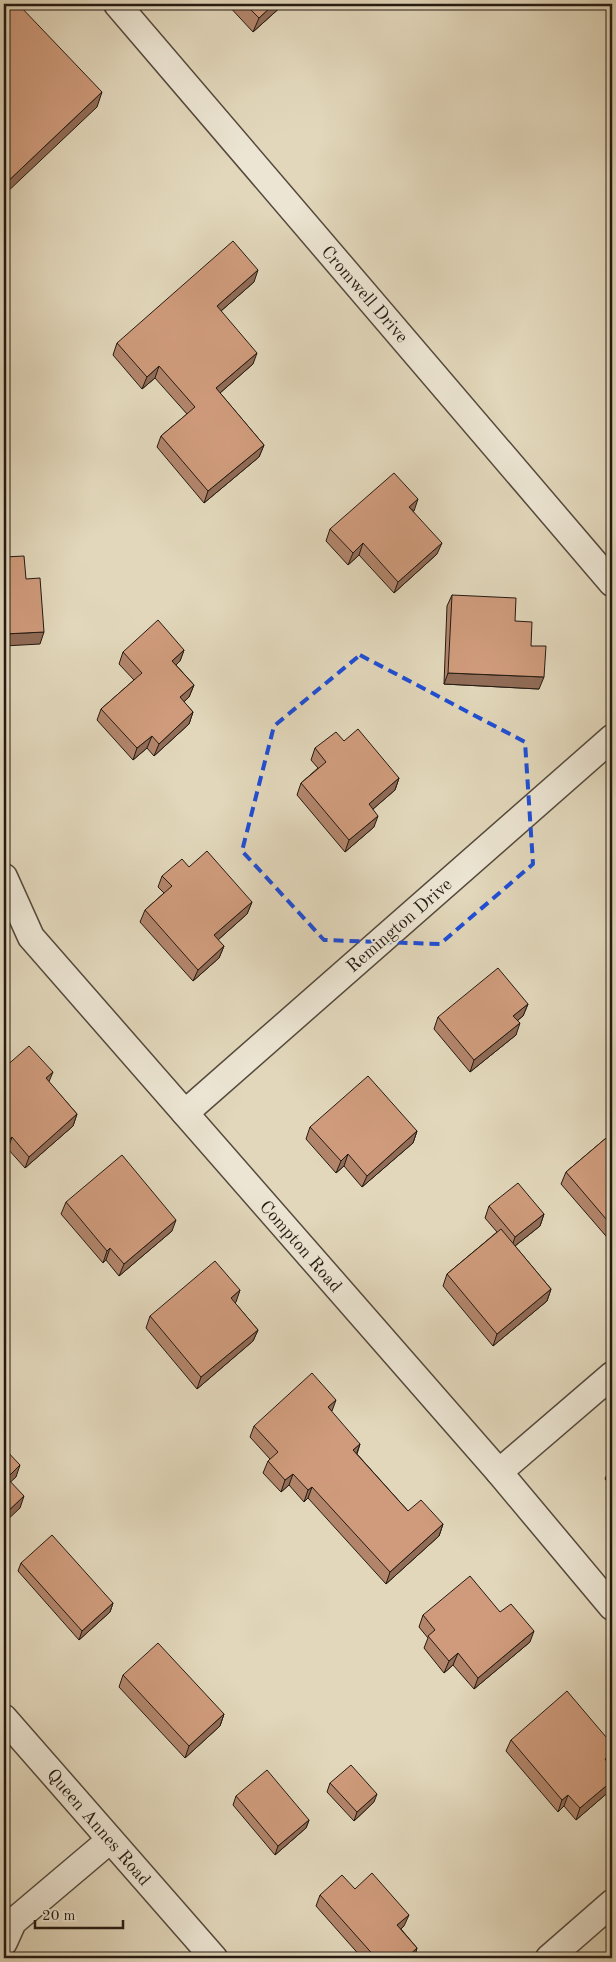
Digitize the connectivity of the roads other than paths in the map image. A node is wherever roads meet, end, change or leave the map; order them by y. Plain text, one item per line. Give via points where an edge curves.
1 (117, 4) edge
2 (612, 583) edge
3 (612, 738) edge
4 (4, 877) edge
5 (185, 1113) junction
6 (612, 1375) edge
7 (499, 1472) junction
8 (612, 1607) edge
9 (4, 1718) edge
10 (110, 1840) junction
11 (612, 1903) edge
12 (4, 1942) edge
13 (214, 1958) edge
14 (549, 1958) edge

1 - 2 street, Cromwell Drive
3 - 5 street, Remington Drive
4 - 5 street, Compton Road via 31,937
5 - 7 street, Compton Road
6 - 7 street
7 - 8 street, Compton Road
9 - 10 street, Queen Annes Road
10 - 12 street via 13,1922
10 - 13 street, Queen Annes Road
11 - 14 street

